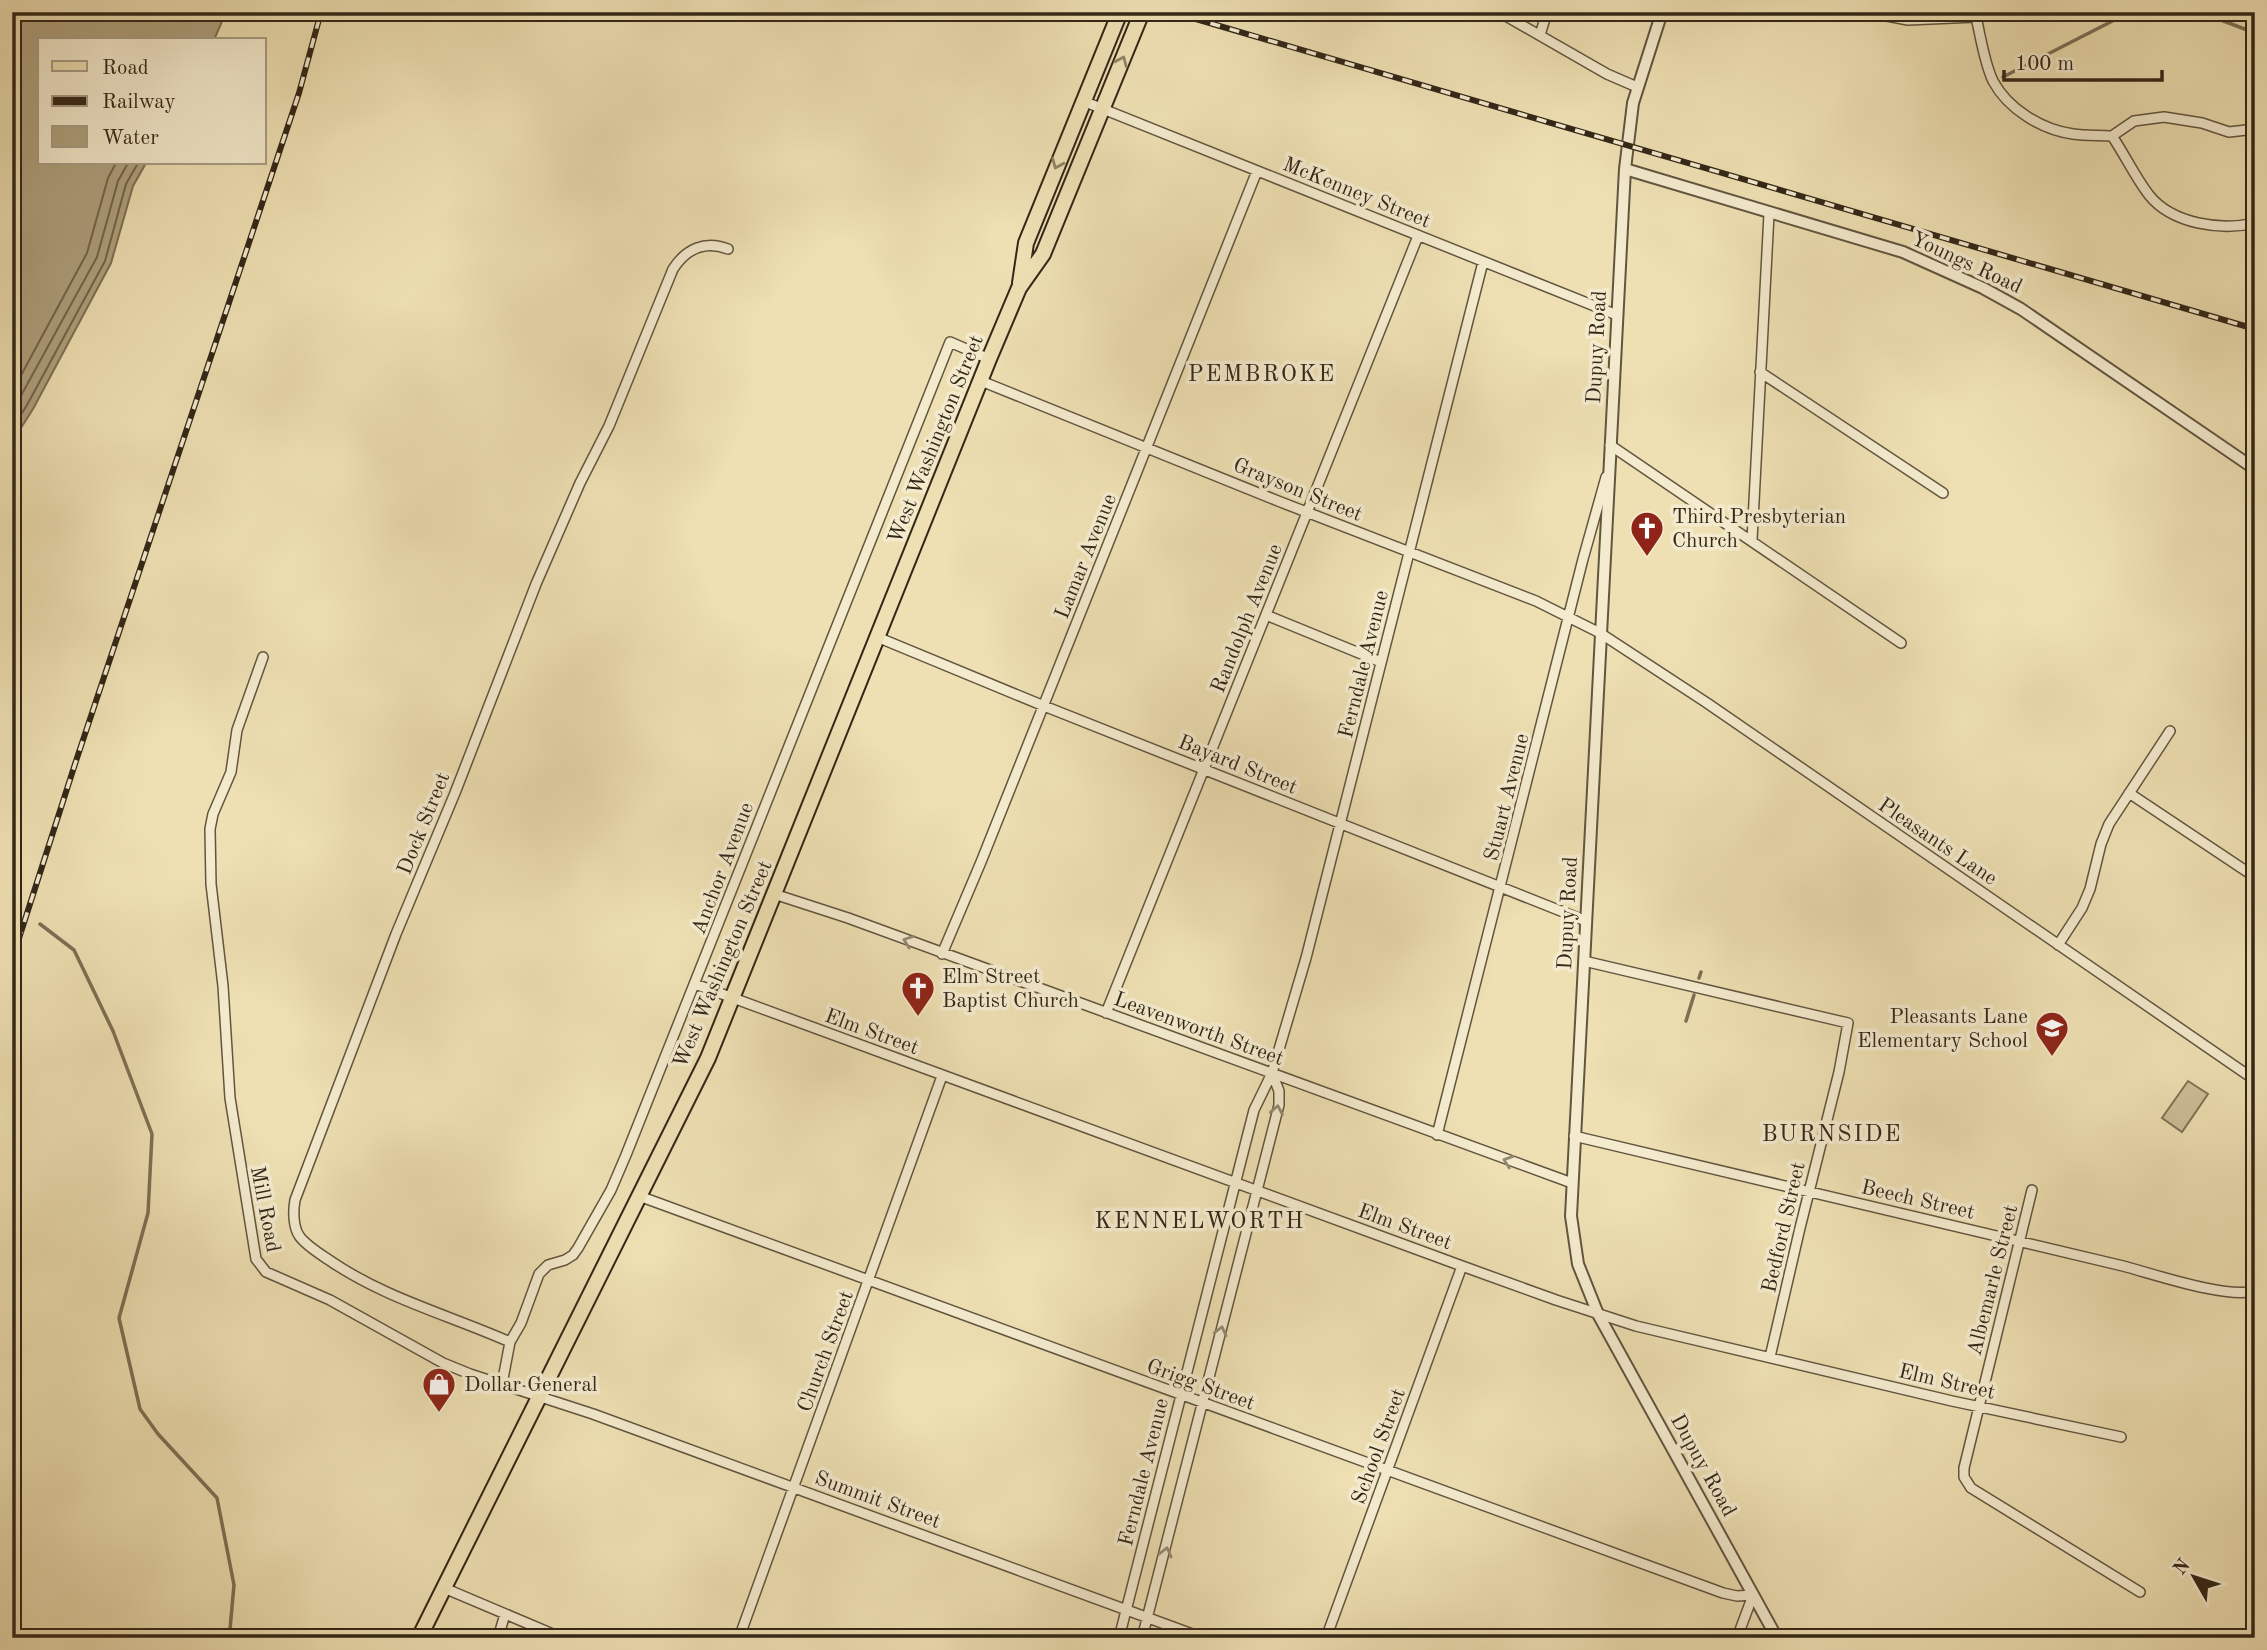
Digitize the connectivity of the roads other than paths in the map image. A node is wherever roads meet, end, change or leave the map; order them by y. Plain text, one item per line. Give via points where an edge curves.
1 (1120, 12) edge
2 (1142, 12) edge
3 (1499, 12) edge
4 (1547, 12) edge
5 (1662, 12) edge
6 (1866, 12) edge
7 (1540, 35) junction
8 (1637, 87) junction
9 (1083, 102) junction
10 (1102, 109) junction
11 (2255, 129) edge
12 (2112, 135) junction
13 (1625, 169) junction
14 (1257, 171) junction
15 (1769, 214) junction
16 (2255, 223) edge
17 (1418, 236) junction
18 (728, 249) dead end
19 (1483, 262) junction
20 (1019, 288) junction
21 (1617, 315) junction
22 (989, 359) junction
23 (1760, 372) junction
24 (981, 381) junction
25 (1610, 445) junction
26 (1147, 447) junction
27 (1609, 469) junction
28 (2255, 469) edge
29 (1943, 493) dead end
30 (1307, 513) junction
31 (1752, 540) junction
32 (1409, 553) junction
33 (1266, 615) junction
34 (1569, 616) junction
35 (1600, 633) junction
36 (877, 637) junction
37 (1901, 643) dead end
38 (263, 657) dead end
39 (1381, 662) junction
40 (1044, 706) junction
41 (2170, 731) dead end
42 (1204, 769) junction
43 (2129, 793) junction
44 (1339, 823) junction
45 (2255, 877) edge
46 (1500, 888) junction
47 (774, 894) junction
48 (1586, 921) junction
49 (2058, 945) junction
50 (942, 954) junction
51 (1584, 961) junction
52 (695, 984) junction
53 (732, 998) junction
54 (1106, 1013) junction
55 (1272, 1073) junction
56 (942, 1076) junction
57 (2255, 1080) edge
58 (1437, 1135) junction
59 (1574, 1136) junction
60 (1236, 1181) junction
61 (1572, 1183) junction
62 (1258, 1190) junction
63 (2032, 1190) dead end
64 (1809, 1191) junction
65 (639, 1196) junction
66 (2020, 1241) junction
67 (1462, 1266) junction
68 (869, 1281) junction
69 (2255, 1291) edge
70 (1598, 1314) junction
71 (510, 1342) junction
72 (1770, 1357) junction
73 (502, 1384) junction
74 (1181, 1395) junction
75 (539, 1396) junction
76 (1203, 1404) junction
77 (1980, 1407) junction
78 (2121, 1437) dead end
79 (1388, 1470) junction
80 (794, 1488) junction
81 (444, 1588) junction
82 (2140, 1592) dead end
83 (1753, 1595) junction
84 (1126, 1609) junction
85 (505, 1614) junction
86 (1148, 1618) junction
87 (419, 1638) edge
88 (498, 1638) edge
89 (562, 1638) edge
90 (739, 1638) edge
91 (1119, 1638) edge
92 (1142, 1638) edge
93 (1203, 1638) edge
94 (1326, 1638) edge
95 (1737, 1638) edge
96 (1777, 1638) edge

1 - 9 main road, West Washington Street
10 -> 2 main road, West Washington Street
3 - 7 street
4 - 7 street
5 - 8 street, Dupuy Road
6 - 12 street via 1908,20 1976,17 1991,75 2012,105 2058,131
7 - 8 street
8 - 13 street, Dupuy Road
9 - 10 street, McKenney Street
9 -> 20 main road, West Washington Street via 1026,243
10 - 14 street, McKenney Street
10 - 20 main road, West Washington Street via 1043,254
11 - 12 street via 2229,132 2202,122 2164,117 2134,121
12 - 16 street via 2149,196 2169,211 2218,226
13 - 15 street, Youngs Road
13 - 21 street, Dupuy Road
14 - 17 street, McKenney Street
14 - 26 street, Lamar Avenue
15 - 23 street
15 - 28 street, Youngs Road via 1903,252 1983,288 2021,309
17 - 19 street, McKenney Street
17 - 30 street, Randolph Avenue
18 - 71 street, Dock Street via 698,247 673,270 609,426 536,584 396,934 293,1210 302,1239 344,1271 388,1294
19 - 21 street, McKenney Street
19 - 32 street, Ferndale Avenue
20 - 22 main road, West Washington Street
21 - 25 street, Dupuy Road
22 - 24 main road, West Washington Street
22 - 52 street, Anchor Avenue via 950,342
23 - 29 street
23 - 31 street
24 - 26 street, Grayson Street
24 - 36 main road, West Washington Street
25 - 27 street, Dupuy Road
25 - 31 street
26 - 30 street, Grayson Street
26 - 40 street, Lamar Avenue
27 - 34 street, Stuart Avenue
27 - 35 street, Dupuy Road
30 - 32 street, Grayson Street
30 - 33 street, Randolph Avenue
31 - 37 street
32 - 34 street, Grayson Street
32 - 39 street, Ferndale Avenue
33 - 39 street
33 - 42 street, Randolph Avenue
34 - 35 street, Grayson Street
34 - 46 street, Stuart Avenue
35 - 48 street, Dupuy Road
35 - 49 street, Pleasants Lane
36 - 40 street, Bayard Street
36 - 47 main road, West Washington Street
38 - 73 street, Mill Road via 210,829 234,1136 258,1264 443,1363
39 - 44 street, Ferndale Avenue
40 - 42 street, Bayard Street
40 - 50 street, Lamar Avenue
41 - 43 street
42 - 44 street, Bayard Street
42 - 54 street, Randolph Avenue
43 - 45 street
43 - 49 street via 2109,824 2082,908
44 - 46 street, Bayard Street
44 - 55 street, Ferndale Avenue
46 - 48 street, Bayard Street
46 - 58 street, Stuart Avenue
50 -> 47 street, Leavenworth Street
47 - 53 main road, West Washington Street
48 - 51 street, Dupuy Road
49 - 57 street, Pleasants Lane
50 - 54 street, Leavenworth Street
51 - 59 street, Dupuy Road
51 - 64 street, Bedford Street via 1847,1023
52 - 53 street, Elm Street
52 - 71 street, Anchor Avenue via 611,1190 573,1255 539,1274
53 - 56 street, Elm Street
53 - 65 main road, West Washington Street via 708,1058
54 - 55 street, Leavenworth Street
55 - 58 street, Leavenworth Street
55 - 60 street, Ferndale Avenue via 1254,1110
62 -> 55 street, Ferndale Avenue via 1279,1105
56 - 60 street, Elm Street
56 - 68 street, Church Street
61 -> 58 street, Leavenworth Street
59 - 61 street, Dupuy Road
59 - 64 street, Beech Street
60 - 62 street, Elm Street
60 - 74 street, Ferndale Avenue
61 - 70 street, Dupuy Road via 1578,1264
62 - 67 street, Elm Street
76 -> 62 street, Ferndale Avenue
63 - 66 street, Albemarle Street
64 - 66 street, Beech Street
64 - 72 street, Bedford Street
65 - 68 street, Grigg Street
65 - 75 main road, West Washington Street
66 - 69 street, Beech Street via 2210,1288
66 - 77 street, Albemarle Street
67 - 70 street, Elm Street
67 - 79 street, School Street
68 - 74 street, Grigg Street
68 - 80 street, Church Street
70 - 72 street, Elm Street
70 - 83 street, Dupuy Road
71 - 73 street, Anchor Avenue
72 - 77 street, Elm Street
73 - 75 street, Mill Road
74 - 76 street, Grigg Street
74 - 84 street, Ferndale Avenue
75 - 80 street, Summit Street
75 - 81 main road, West Washington Street
76 - 79 street, Grigg Street
86 -> 76 street, Ferndale Avenue
77 - 78 street, Elm Street
77 - 82 street, Albemarle Street via 1964,1468 1971,1488
79 - 83 street, Grigg Street via 1723,1593
79 - 94 street, School Street
80 - 84 street, Summit Street
80 - 90 street, Church Street
81 - 85 street
81 - 87 main road, West Washington Street
83 - 95 street
83 - 96 street, Dupuy Road
84 - 86 street, Summit Street
84 - 91 street, Ferndale Avenue
85 - 88 street
85 - 89 street
86 - 92 street, Ferndale Avenue
86 - 93 street, Summit Street

